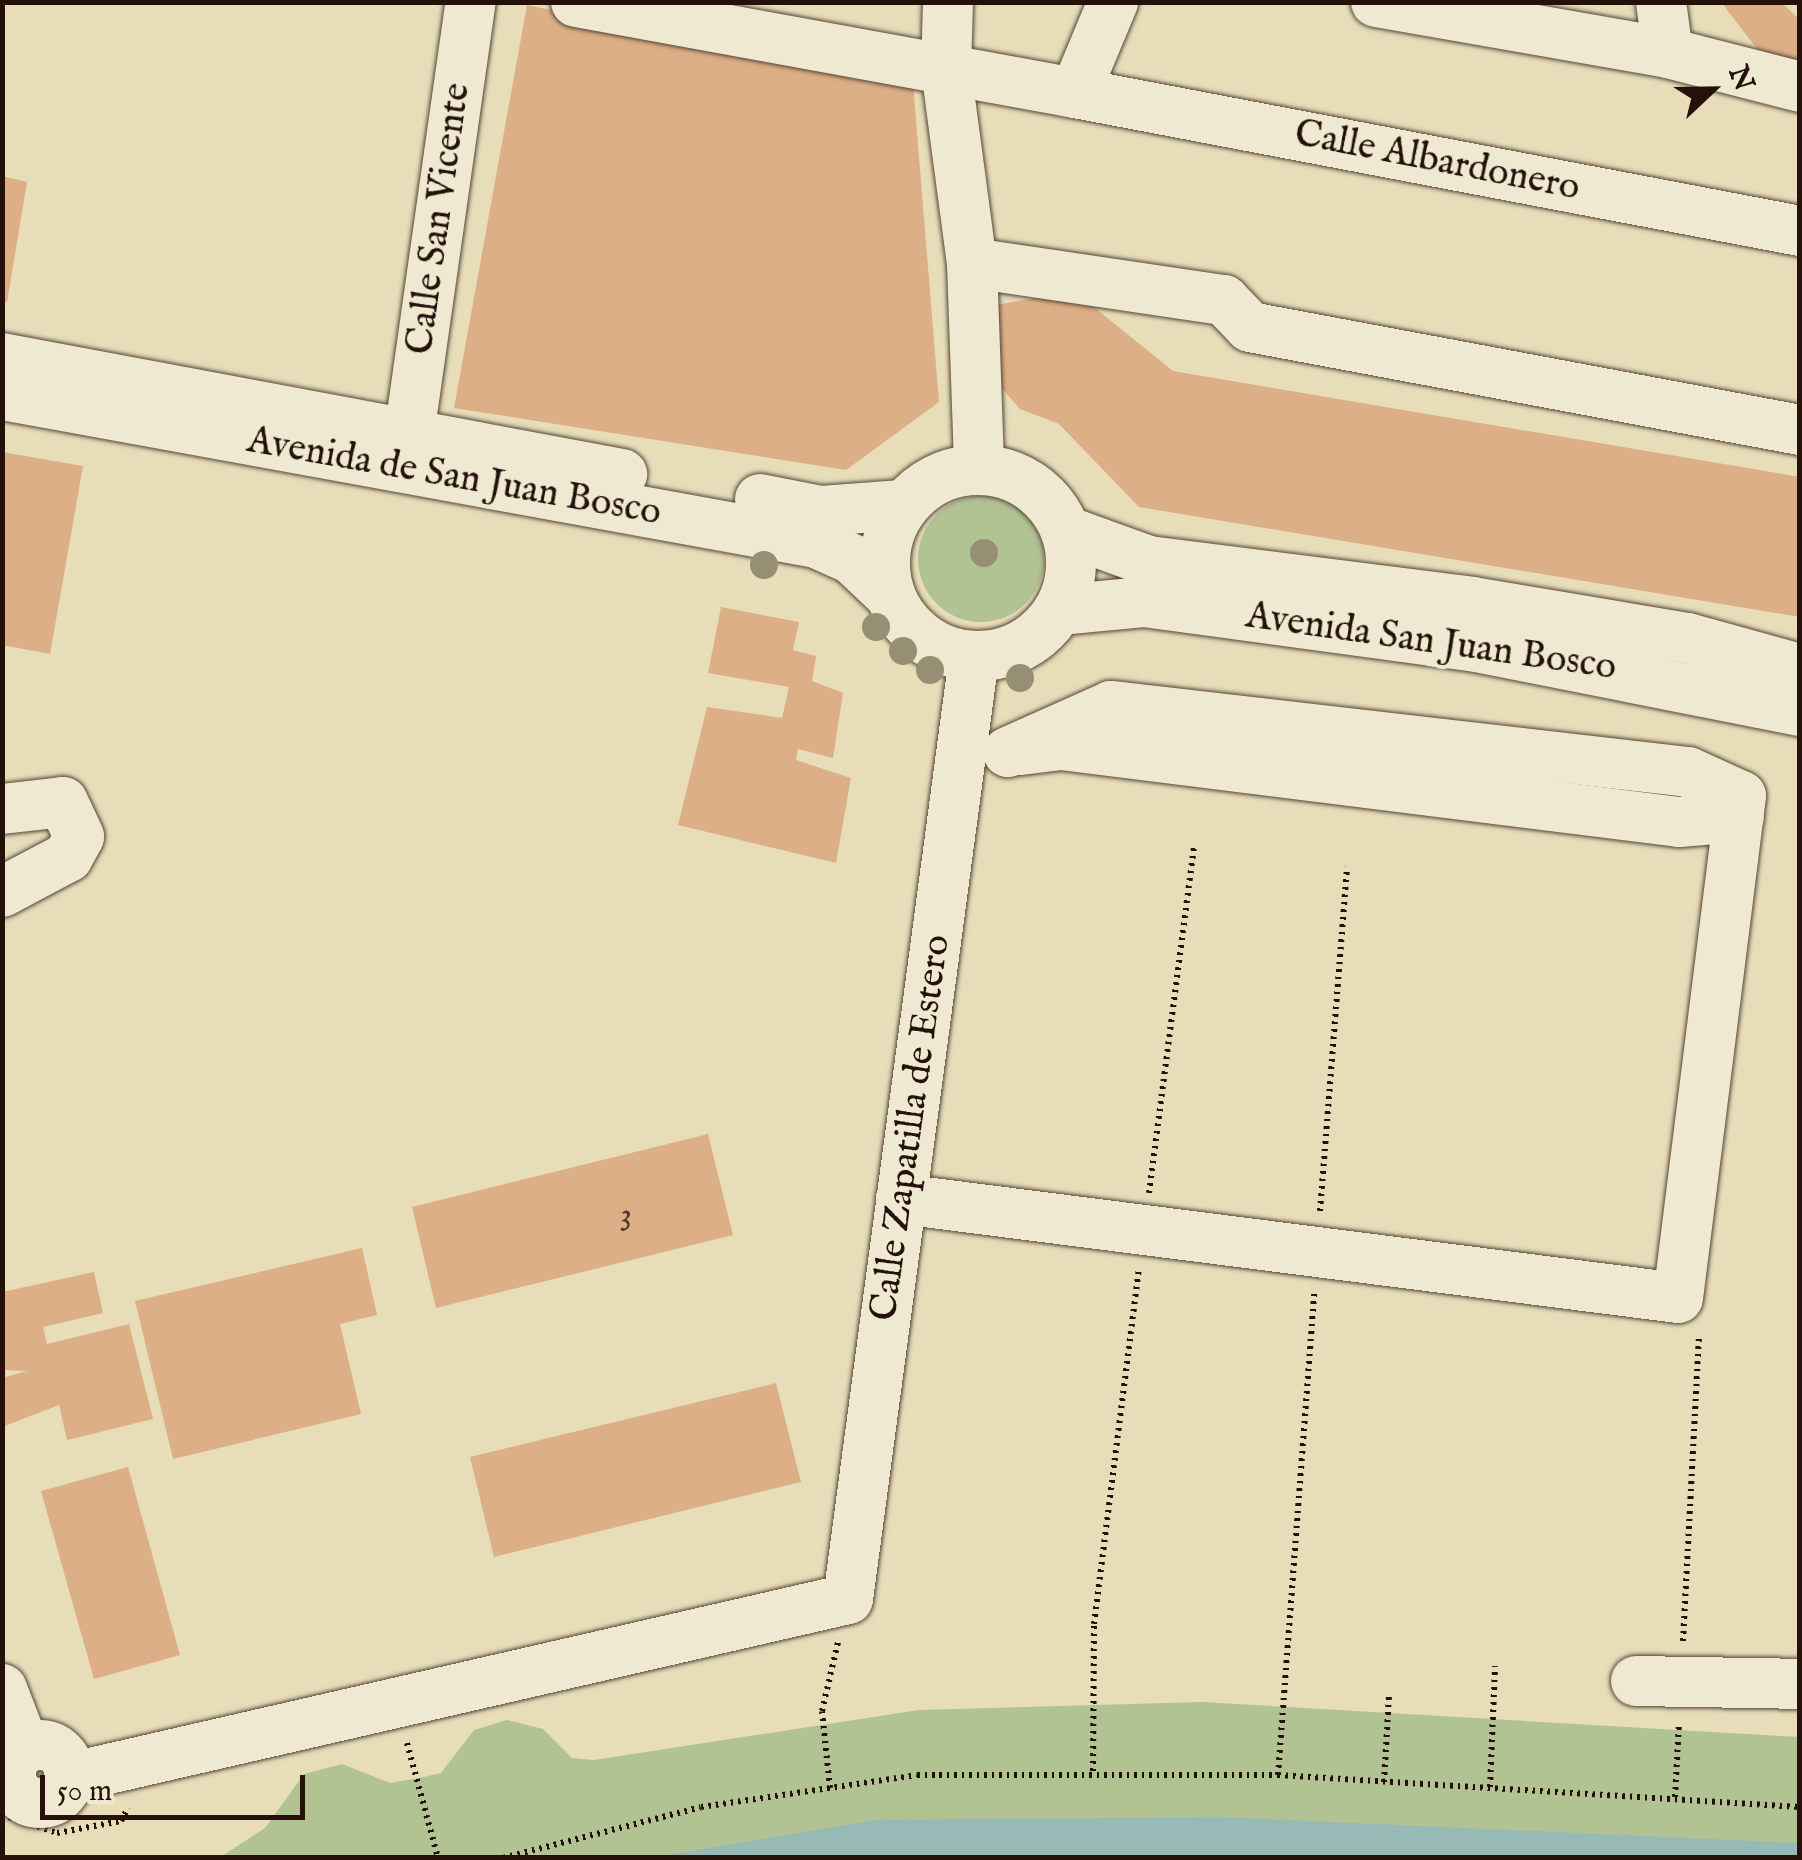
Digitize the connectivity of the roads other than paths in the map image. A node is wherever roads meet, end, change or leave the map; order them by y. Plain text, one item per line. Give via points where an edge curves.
1 (472, 2) edge
2 (576, 2) edge
3 (948, 2) edge
4 (1113, 2) edge
5 (1376, 2) edge
6 (1662, 2) edge
7 (1668, 54) junction
8 (946, 69) junction
9 (1800, 88) edge
10 (1075, 94) junction
11 (1800, 231) edge
12 (972, 263) junction
13 (2, 358) edge
14 (2, 395) edge
15 (1800, 430) edge
16 (409, 436) junction
17 (979, 468) junction
18 (903, 505) junction
19 (1066, 531) junction
20 (890, 594) junction
21 (1060, 610) junction
22 (974, 656) junction
23 (1800, 669) edge
24 (1800, 710) edge
25 (985, 755) junction
26 (2, 808) edge
27 (2, 892) edge
28 (902, 1199) junction
29 (1659, 1681) road end
30 (1800, 1684) edge
31 (2, 1689) edge

1 - 16 street, Calle San Vicente via 426,256
2 - 8 street, Calle Albardonero
3 - 8 street
4 - 10 street
5 - 7 street
6 - 7 street
7 - 9 street
8 - 10 street, Calle Albardonero
8 - 12 street
10 - 11 street, Calle Albardonero
12 - 15 street via 1224,300 1250,327
12 - 17 street
13 - 16 street, Avenida de San Juan Bosco
14 - 20 street, Avenida de San Juan Bosco via 816,544 852,560
16 - 18 street, Avenida de San Juan Bosco via 821,510
17 - 18 street via 937,479
17 - 19 street via 1033,486
18 - 20 street via 886,547
19 - 21 street via 1072,558
19 - 23 street, Avenida San Juan Bosco via 1149,561 1551,615
20 - 22 street via 922,638
21 - 22 street via 1024,645
21 - 24 street, Avenida San Juan Bosco via 1144,602 1432,640 1683,681
22 - 25 street, Calle Zapatilla de Estero
25 - 28 street, Calle Zapatilla de Estero
25 - 28 street via 1111,706 1688,772 1741,796 1678,1298
26 - 27 street via 63,802 80,837 68,857
28 - 31 street, Calle Zapatilla de Estero via 848,1598 69,1778 60,1752 25,1749
29 - 30 street

